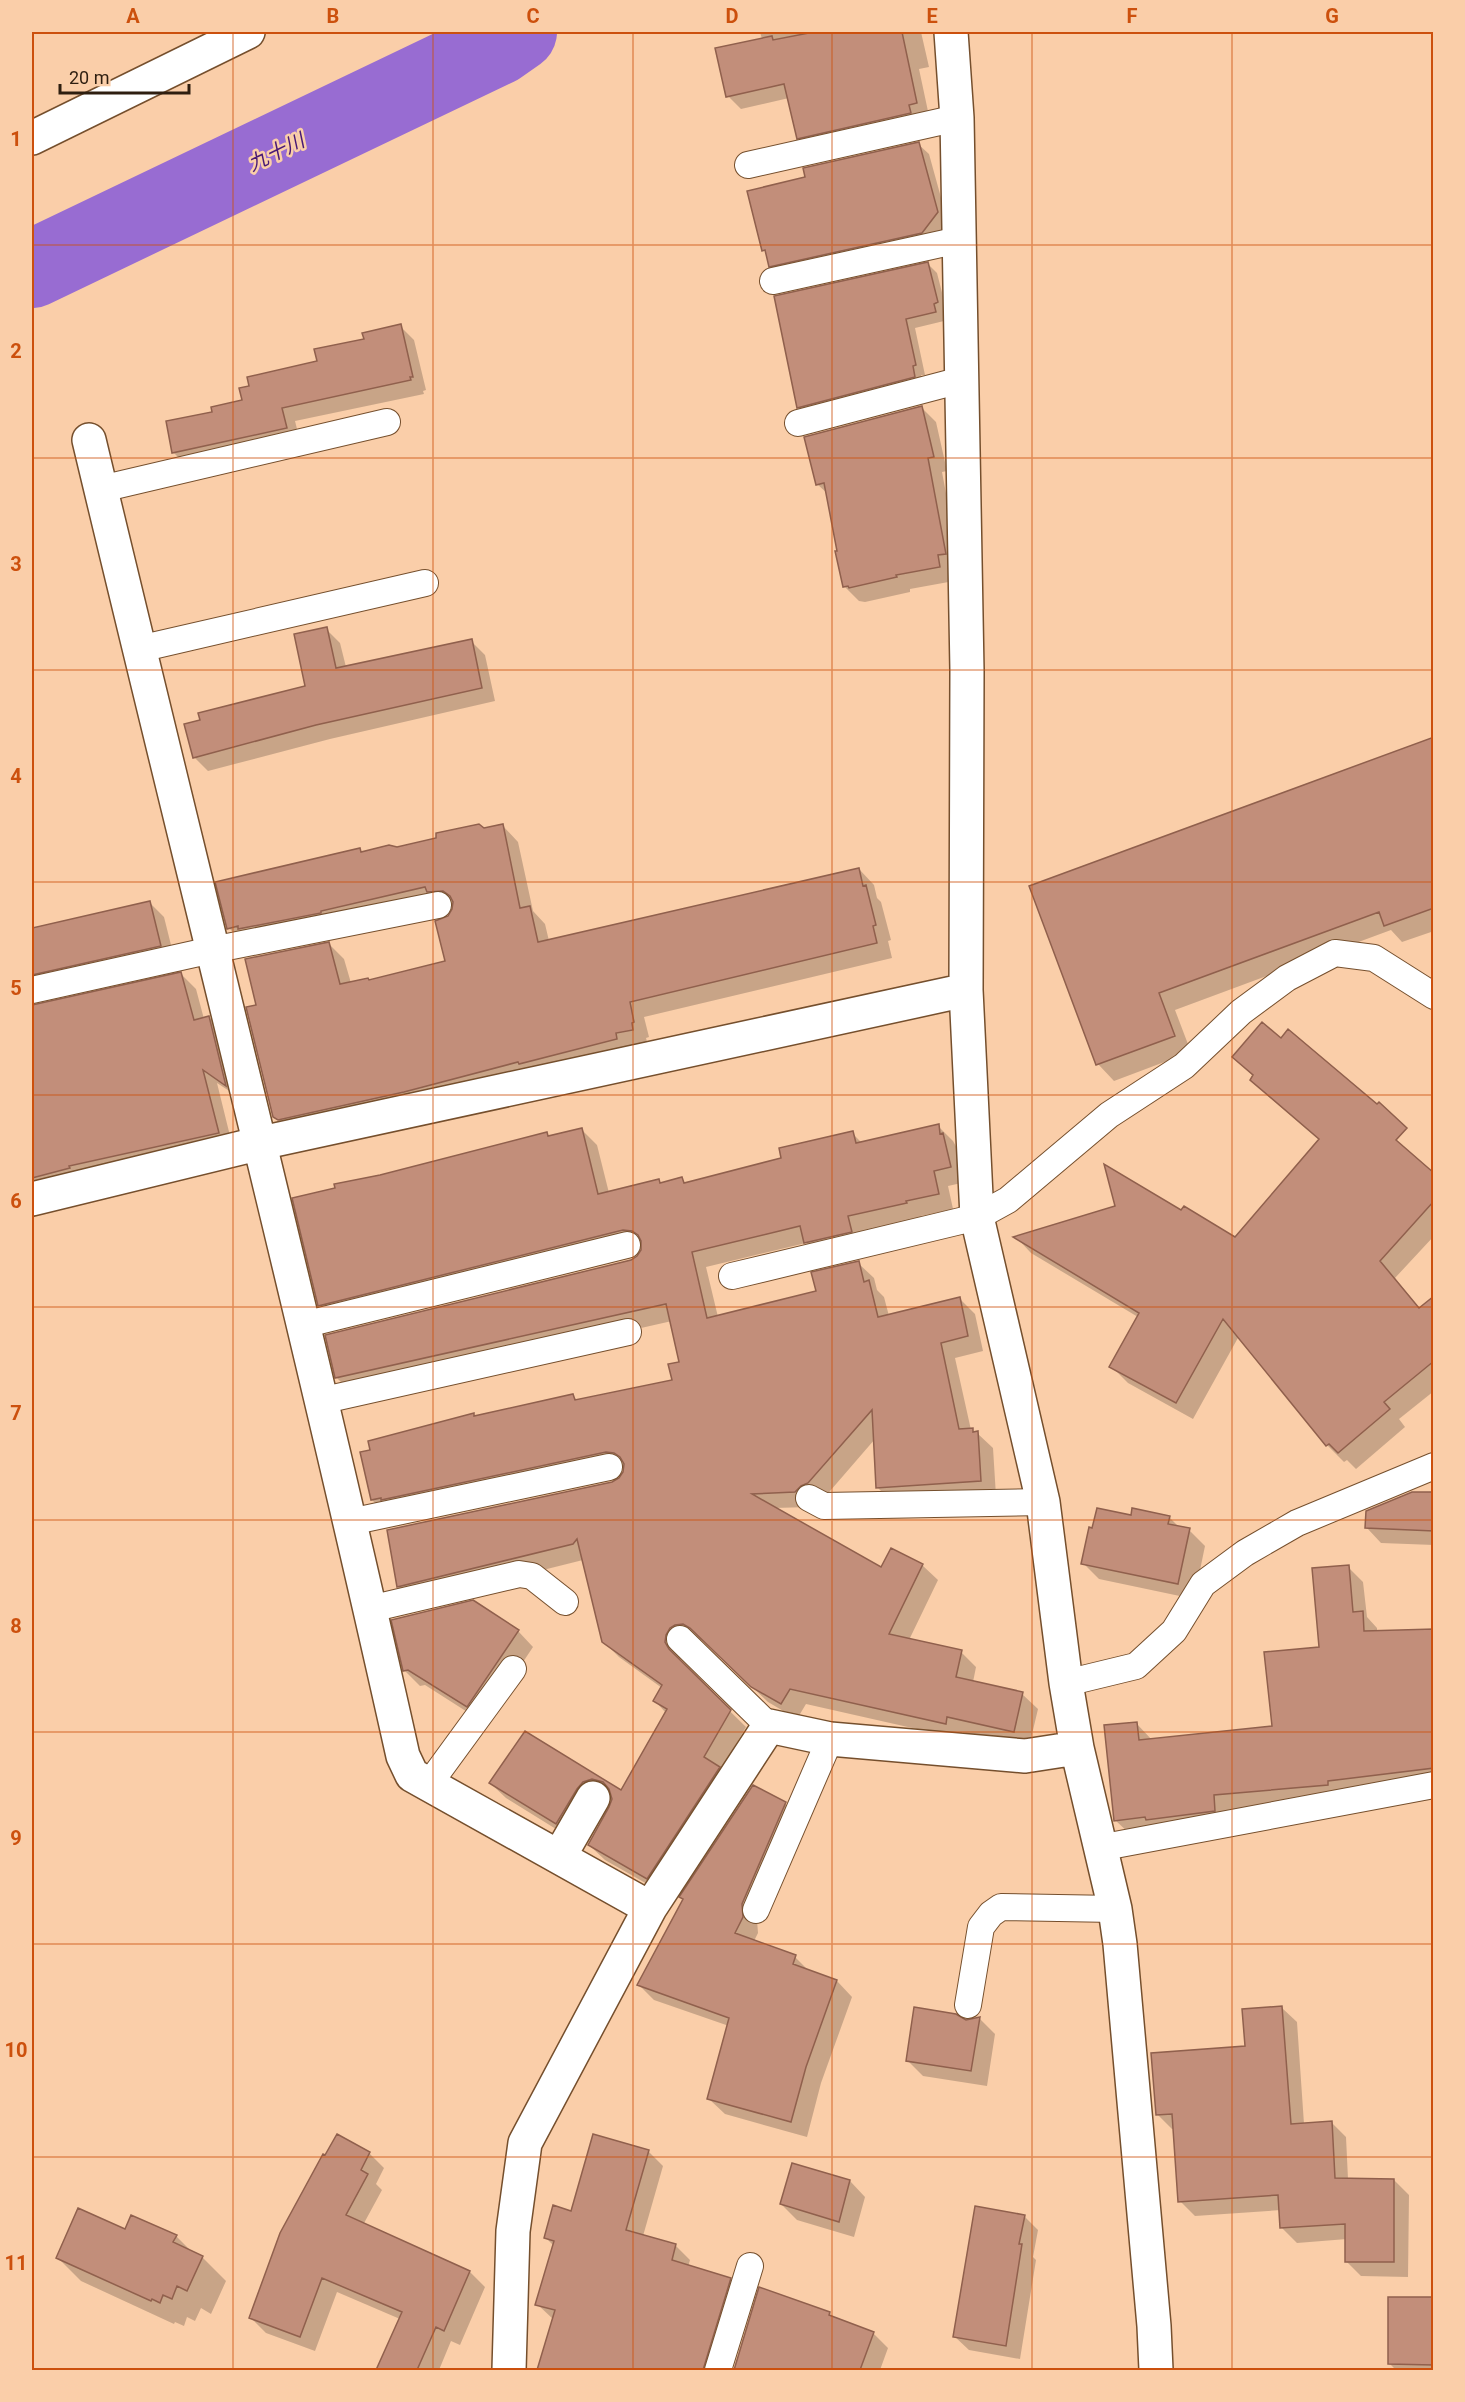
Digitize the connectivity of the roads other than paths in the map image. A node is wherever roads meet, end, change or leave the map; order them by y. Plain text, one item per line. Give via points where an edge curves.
1 (248, 32) edge
2 (951, 32) edge
3 (957, 118) junction
4 (32, 138) edge
5 (748, 165) dead end
6 (959, 240) junction
7 (773, 281) dead end
8 (961, 380) junction
9 (387, 422) dead end
10 (798, 423) dead end
11 (89, 440) dead end
12 (101, 489) junction
13 (425, 583) dead end
14 (139, 649) junction
15 (438, 904) dead end
16 (212, 950) junction
17 (32, 990) edge
18 (966, 990) junction
19 (1434, 996) edge
20 (261, 1143) junction
21 (32, 1199) edge
22 (977, 1217) junction
23 (627, 1245) dead end
24 (732, 1276) dead end
25 (303, 1325) junction
26 (627, 1332) dead end
27 (320, 1401) junction
28 (1434, 1466) edge
29 (609, 1467) dead end
30 (809, 1498) dead end
31 (1043, 1502) junction
32 (350, 1522) junction
33 (565, 1602) dead end
34 (370, 1609) junction
35 (680, 1639) dead end
36 (513, 1669) dead end
37 (1066, 1683) junction
38 (769, 1726) junction
39 (830, 1739) junction
40 (1077, 1748) junction
41 (429, 1784) junction
42 (1434, 1785) edge
43 (593, 1798) dead end
44 (1099, 1848) junction
45 (560, 1857) junction
46 (650, 1908) junction
47 (756, 1910) dead end
48 (1115, 1910) junction
49 (969, 2005) dead end
50 (750, 2266) dead end
51 (509, 2370) edge
52 (718, 2370) edge
53 (1156, 2370) edge

1 - 4 street
2 - 3 street
3 - 5 lane
3 - 6 street
6 - 7 lane
6 - 8 street
8 - 10 lane
8 - 18 street via 967,671
9 - 12 lane
11 - 12 street
12 - 14 street
13 - 14 lane
14 - 16 street
15 - 16 lane
16 - 17 lane
16 - 20 street
18 - 20 street
18 - 22 street
19 - 22 lane via 1374,958 1335,953 1287,978 1241,1012 1184,1066 1109,1115 1008,1200
20 - 21 street
20 - 25 street
22 - 24 lane
22 - 31 street
23 - 25 lane
25 - 27 street
26 - 27 lane
27 - 32 street
28 - 37 lane via 1297,1522 1203,1584 1173,1631 1136,1666
29 - 32 lane
30 - 31 lane via 824,1506
31 - 37 street
32 - 34 street
33 - 34 lane via 532,1576 519,1574
34 - 41 street via 403,1755 412,1775
35 - 38 lane
36 - 41 lane
37 - 40 street
38 - 39 street
38 - 46 street
39 - 40 street via 1025,1756
39 - 47 lane
40 - 44 street
41 - 45 street
42 - 44 lane
43 - 45 street
44 - 48 street
45 - 46 street
46 - 51 street via 525,2143 513,2231
48 - 49 lane via 1001,1907 981,1927
48 - 53 street
50 - 52 lane

